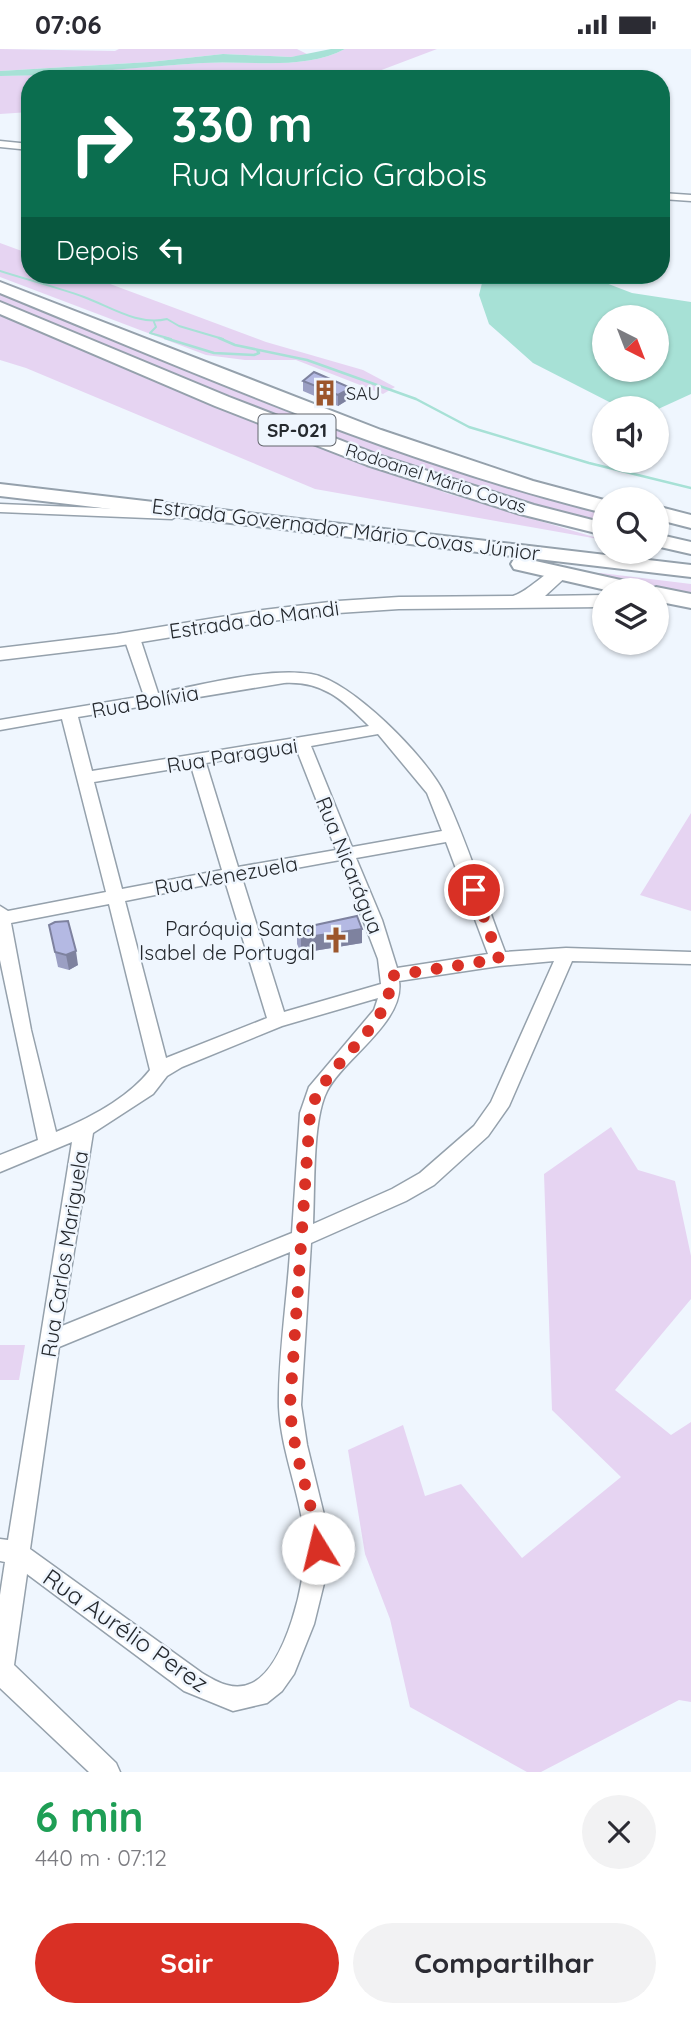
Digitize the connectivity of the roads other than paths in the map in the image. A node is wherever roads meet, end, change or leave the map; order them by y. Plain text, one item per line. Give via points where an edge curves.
1 (0, 144) edge
2 (21, 146) edge
3 (670, 197) edge
4 (691, 198) edge
5 (0, 287) edge
6 (0, 307) edge
7 (149, 350) junction
8 (0, 490) edge
9 (592, 493) edge
10 (0, 497) edge
11 (592, 504) edge
12 (0, 508) edge
13 (172, 515) junction
14 (669, 516) edge
15 (691, 522) edge
16 (669, 523) edge
17 (592, 526) edge
18 (691, 527) edge
19 (669, 543) edge
20 (691, 548) edge
21 (691, 571) edge
22 (554, 579) junction
23 (691, 579) edge
24 (592, 584) edge
25 (669, 597) edge
26 (592, 601) edge
27 (669, 601) edge
28 (691, 601) edge
29 (570, 602) junction
30 (510, 603) junction
31 (132, 638) junction
32 (0, 654) edge
33 (153, 700) junction
34 (69, 714) junction
35 (0, 725) edge
36 (380, 729) junction
37 (302, 744) junction
38 (197, 760) junction
39 (84, 778) junction
40 (451, 835) junction
41 (347, 853) junction
42 (231, 874) junction
43 (114, 896) junction
44 (1, 915) edge
45 (566, 954) junction
46 (691, 958) edge
47 (499, 959) junction
48 (391, 982) junction
49 (277, 1021) junction
50 (160, 1071) junction
51 (84, 1129) junction
52 (48, 1142) junction
53 (0, 1164) edge
54 (300, 1239) junction
55 (49, 1341) junction
56 (9, 1552) edge
57 (1, 1673) edge
58 (107, 1772) edge

1 - 2 street
3 - 4 street
5 - 7 highway, Rodoanel Mário Covas / SP-021
6 - 17 highway, Rodoanel Mário Covas / SP-021 via 342,448
7 - 9 highway via 239,369 368,420
7 - 11 highway, Rodoanel Mário Covas / SP-021 via 383,440
8 - 21 highway, Estrada Governador Mário Covas Júnior
10 - 13 highway, Estrada Governador Mário Covas Júnior
12 - 13 street
13 - 22 highway, Estrada Governador Mário Covas Júnior via 379,541 529,566
14 - 15 highway
16 - 18 highway
19 - 20 highway
22 - 23 highway via 587,567
22 - 24 highway, Estrada Governador Mário Covas Júnior
22 - 29 main road via 558,596
22 - 30 main road, Estrada do Mandi via 533,596
25 - 28 highway
26 - 29 main road, Estrada do Mandi
27 - 28 main road
29 - 30 main road, Estrada do Mandi
30 - 31 main road, Estrada do Mandi via 328,608
31 - 32 main road, Estrada do Mandi
31 - 33 street
33 - 34 street, Rua Bolívia
33 - 36 street, Rua Bolívia via 291,678 327,684
34 - 35 street, Rua Bolívia
34 - 39 street
36 - 37 street, Rua Paraguai
36 - 40 street, Rua Bolívia via 426,777
37 - 38 street, Rua Paraguai
37 - 41 street, Rua Nicarágua
38 - 39 street, Rua Paraguai
38 - 42 street
39 - 43 street
40 - 41 street, Rua Venezuela
40 - 47 street, Rua Bolívia
41 - 42 street, Rua Venezuela
41 - 48 street, Rua Nicarágua
42 - 43 street, Rua Venezuela
42 - 49 street
43 - 44 street, Rua Venezuela
43 - 50 street
44 - 52 street
45 - 46 street, Rua Carlos Mariguela
45 - 47 street, Rua Carlos Mariguela
45 - 54 street via 499,1106 481,1131 427,1179
47 - 48 street, Rua Carlos Mariguela
48 - 49 street, Rua Carlos Mariguela
48 - 54 street, Rua Aurélio Perez via 382,1013 330,1072 314,1099
49 - 50 street, Rua Carlos Mariguela
50 - 51 street, Rua Carlos Mariguela via 146,1089
51 - 52 street
51 - 55 street, Rua Carlos Mariguela
52 - 53 street
54 - 55 street
54 - 56 street, Rua Aurélio Perez via 291,1432 316,1527 317,1556 293,1652 277,1679 256,1695 238,1699 213,1692
55 - 56 street, Rua Carlos Mariguela
56 - 57 street, Rua Carlos Mariguela
57 - 58 street

